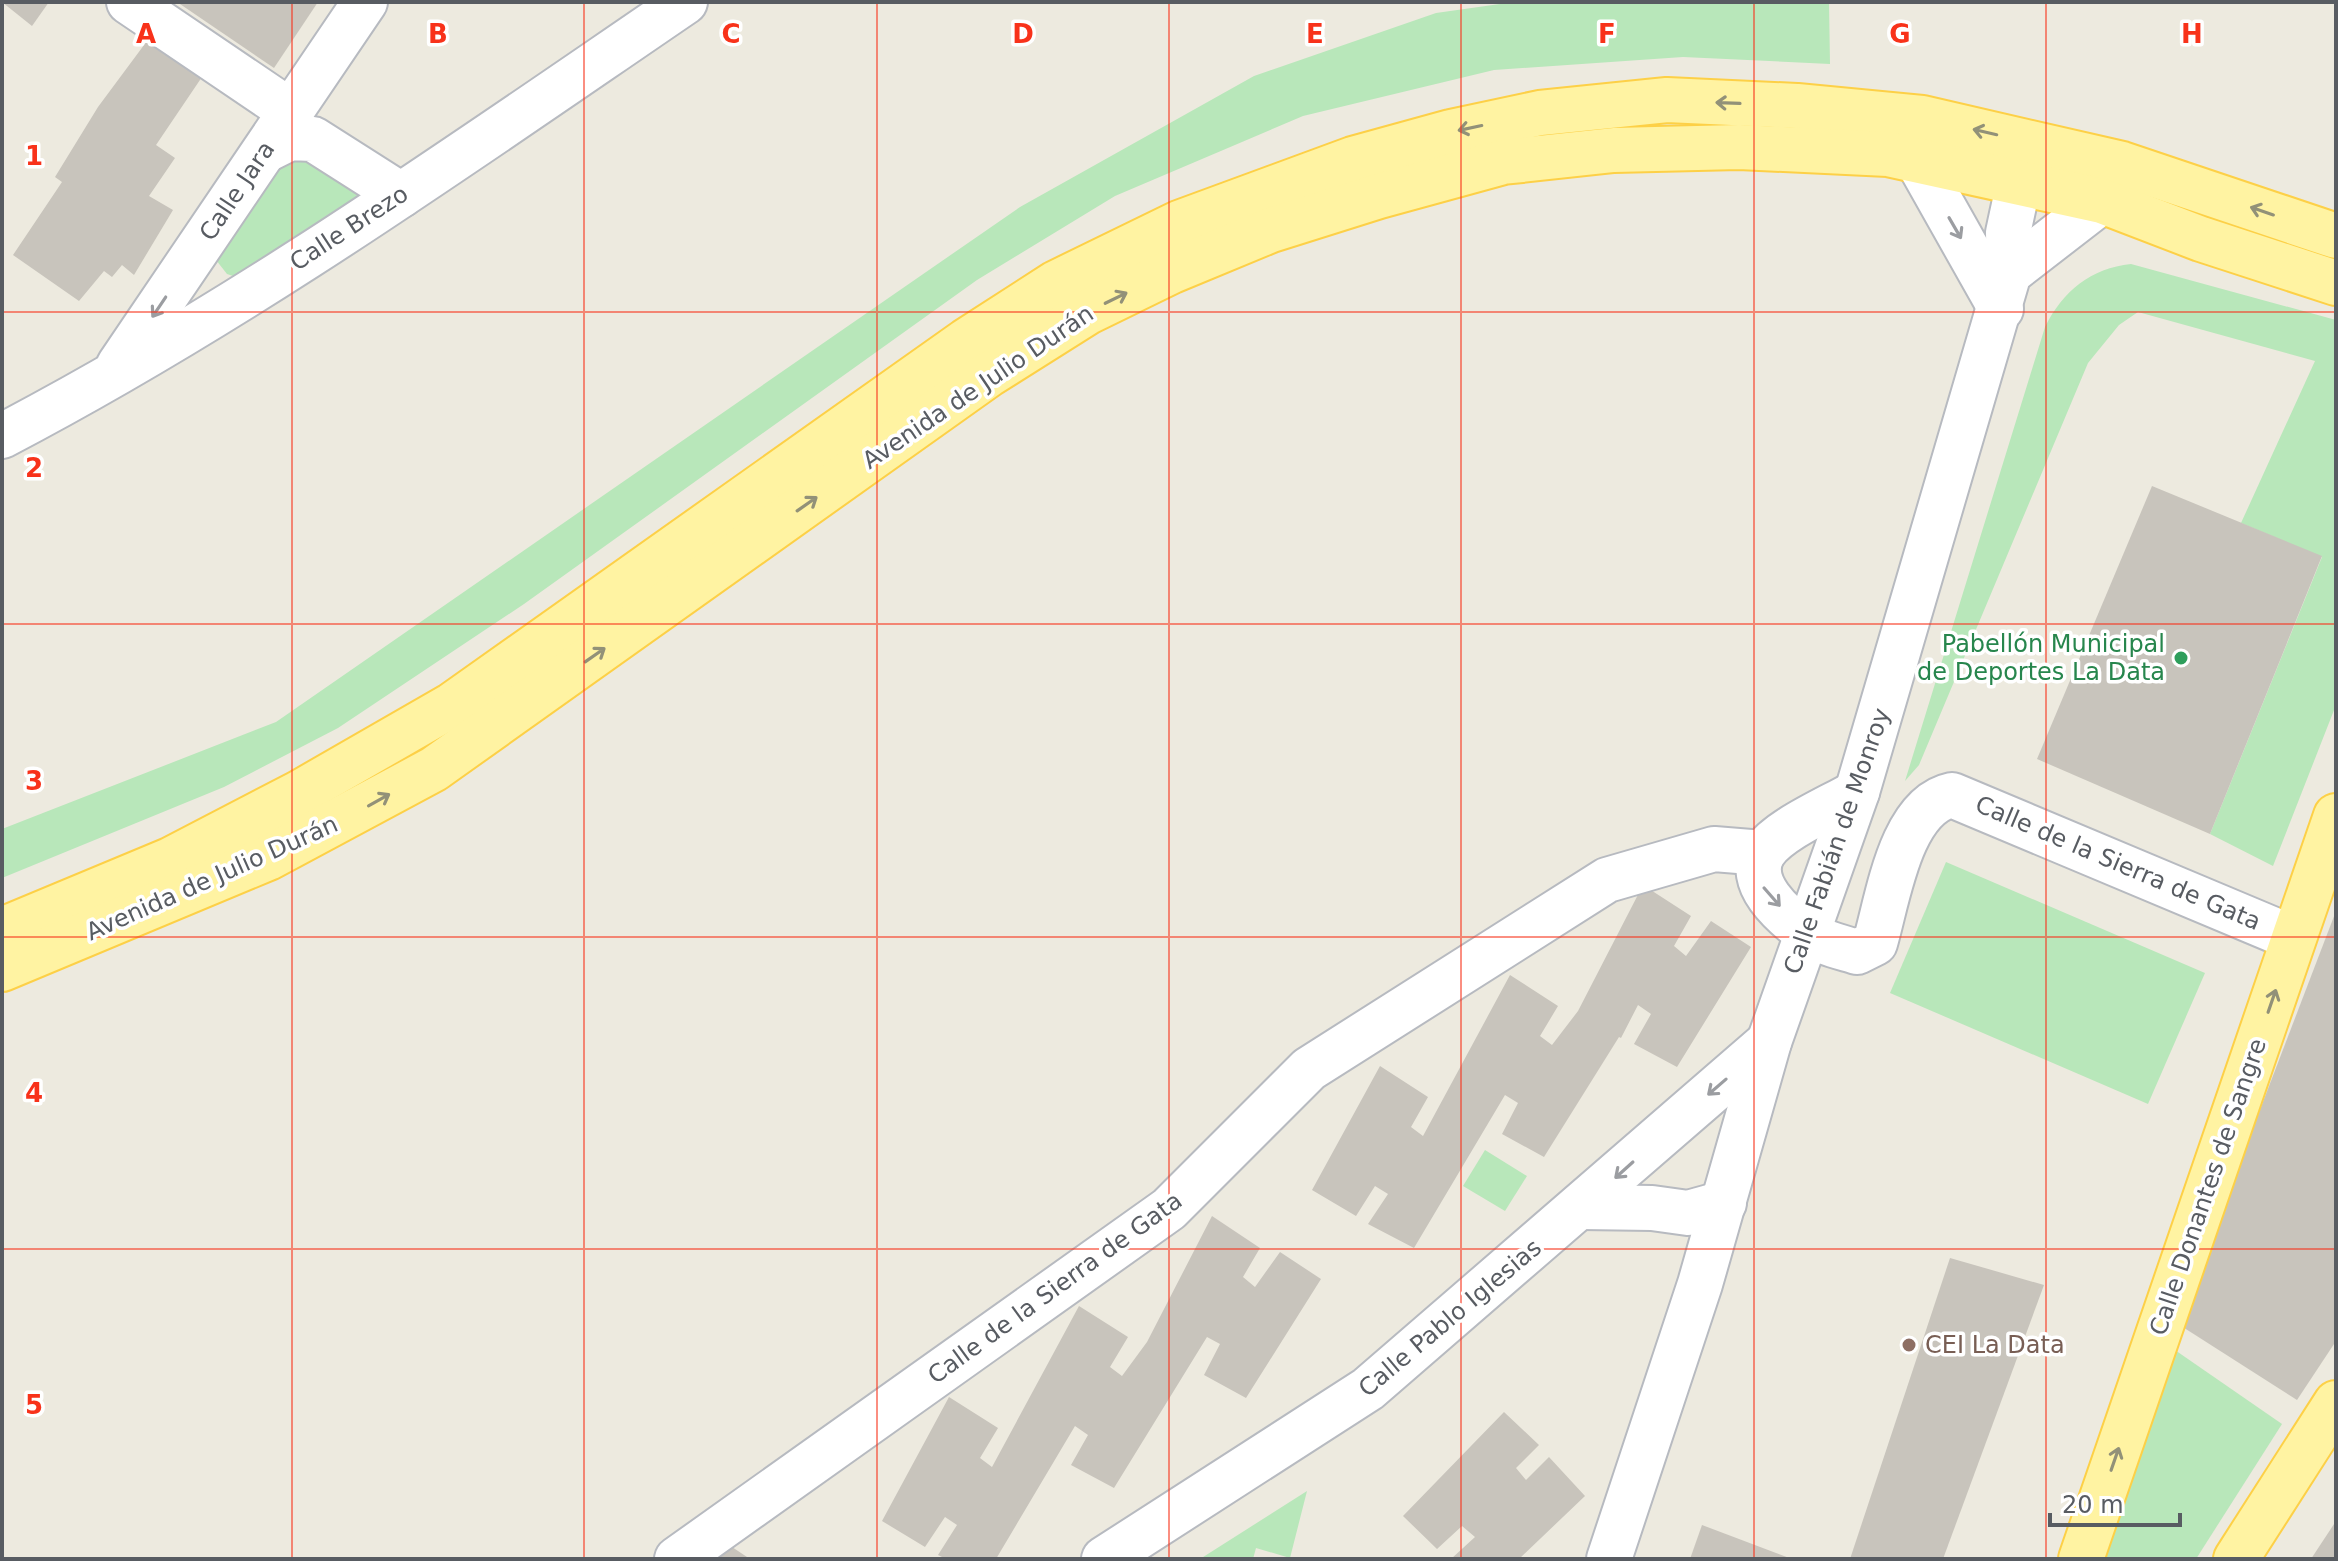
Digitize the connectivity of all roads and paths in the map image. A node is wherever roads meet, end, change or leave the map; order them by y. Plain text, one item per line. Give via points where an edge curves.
1 (129, 2) edge
2 (365, 2) edge
3 (685, 2) edge
4 (302, 93) junction
5 (330, 147) junction
6 (266, 150) junction
7 (2061, 150) junction
8 (1917, 160) junction
9 (2019, 182) junction
10 (2112, 182) junction
11 (401, 195) junction
12 (2336, 236) edge
13 (200, 247) junction
14 (2336, 283) edge
15 (2005, 291) junction
16 (245, 294) junction
17 (109, 380) junction
18 (2, 436) edge
19 (1857, 792) junction
20 (2336, 816) edge
21 (1763, 853) junction
22 (2, 930) edge
23 (1807, 933) junction
24 (2293, 938) junction
25 (2, 969) edge
26 (1769, 1042) junction
27 (1665, 1133) junction
28 (1728, 1186) junction
29 (1582, 1207) junction
30 (1652, 1208) junction
31 (1700, 1284) junction
32 (2336, 1403) edge
33 (677, 1559) edge
34 (1104, 1559) edge
35 (1609, 1559) edge
36 (2081, 1559) edge
37 (2236, 1559) edge

1 - 4 street
2 - 4 street, Calle Jara
3 - 11 street, Calle Brezo
4 - 5 street
4 - 6 street, Calle Jara
5 - 6 street via 313,139 290,138
5 - 11 street
6 - 13 street, Calle Jara
7 - 9 street
7 - 10 main road, Avenida de Julio Durán
7 -> 22 main road, Avenida de Julio Durán via 1922,118 1667,100 1540,113 1451,132 1353,159 1179,223 1056,283 966,341 501,673 399,737 170,860
8 - 9 main road, Avenida de Julio Durán
8 -> 15 street
25 -> 8 main road, Avenida de Julio Durán via 268,858 434,769 988,375 1088,312 1172,271 1271,230 1503,162 1614,150 1739,147
9 - 10 main road, Avenida de Julio Durán
9 - 15 street, Calle Fabián de Monroy via 2008,233
12 -> 10 main road, Avenida de Julio Durán
10 - 14 main road, Avenida de Julio Durán via 2201,239
10 - 15 street
11 - 16 street, Calle Brezo
13 - 16 street via 197,267 210,288
13 -> 17 street, Calle Jara
15 - 19 street, Calle Fabián de Monroy
16 - 17 street, Calle Brezo
17 - 18 street, Calle Brezo
19 - 21 street via 1777,839
19 - 23 street, Calle Fabián de Monroy
20 - 24 main road, Calle Donantes de Sangre
21 -> 23 street via 1758,867 1766,894
21 - 33 street, Calle de la Sierra de Gata via 1714,849 1607,880 1309,1069 1169,1209
23 - 24 street, Calle de la Sierra de Gata via 1857,952 1875,943 1908,830 1930,804 1952,795
23 - 26 street, Calle Fabián de Monroy
36 -> 24 main road, Calle Donantes de Sangre
26 -> 27 street, Calle Pablo Iglesias
26 - 28 street, Calle Fabián de Monroy
27 - 28 street via 1701,1131 1719,1143
27 -> 29 street, Calle Pablo Iglesias
28 - 30 street via 1688,1213
28 - 31 street, Calle Fabián de Monroy
29 - 30 street
29 - 34 street, Calle Pablo Iglesias via 1368,1389
30 - 31 street
31 - 35 street, Calle Fabián de Monroy
32 - 37 main road

